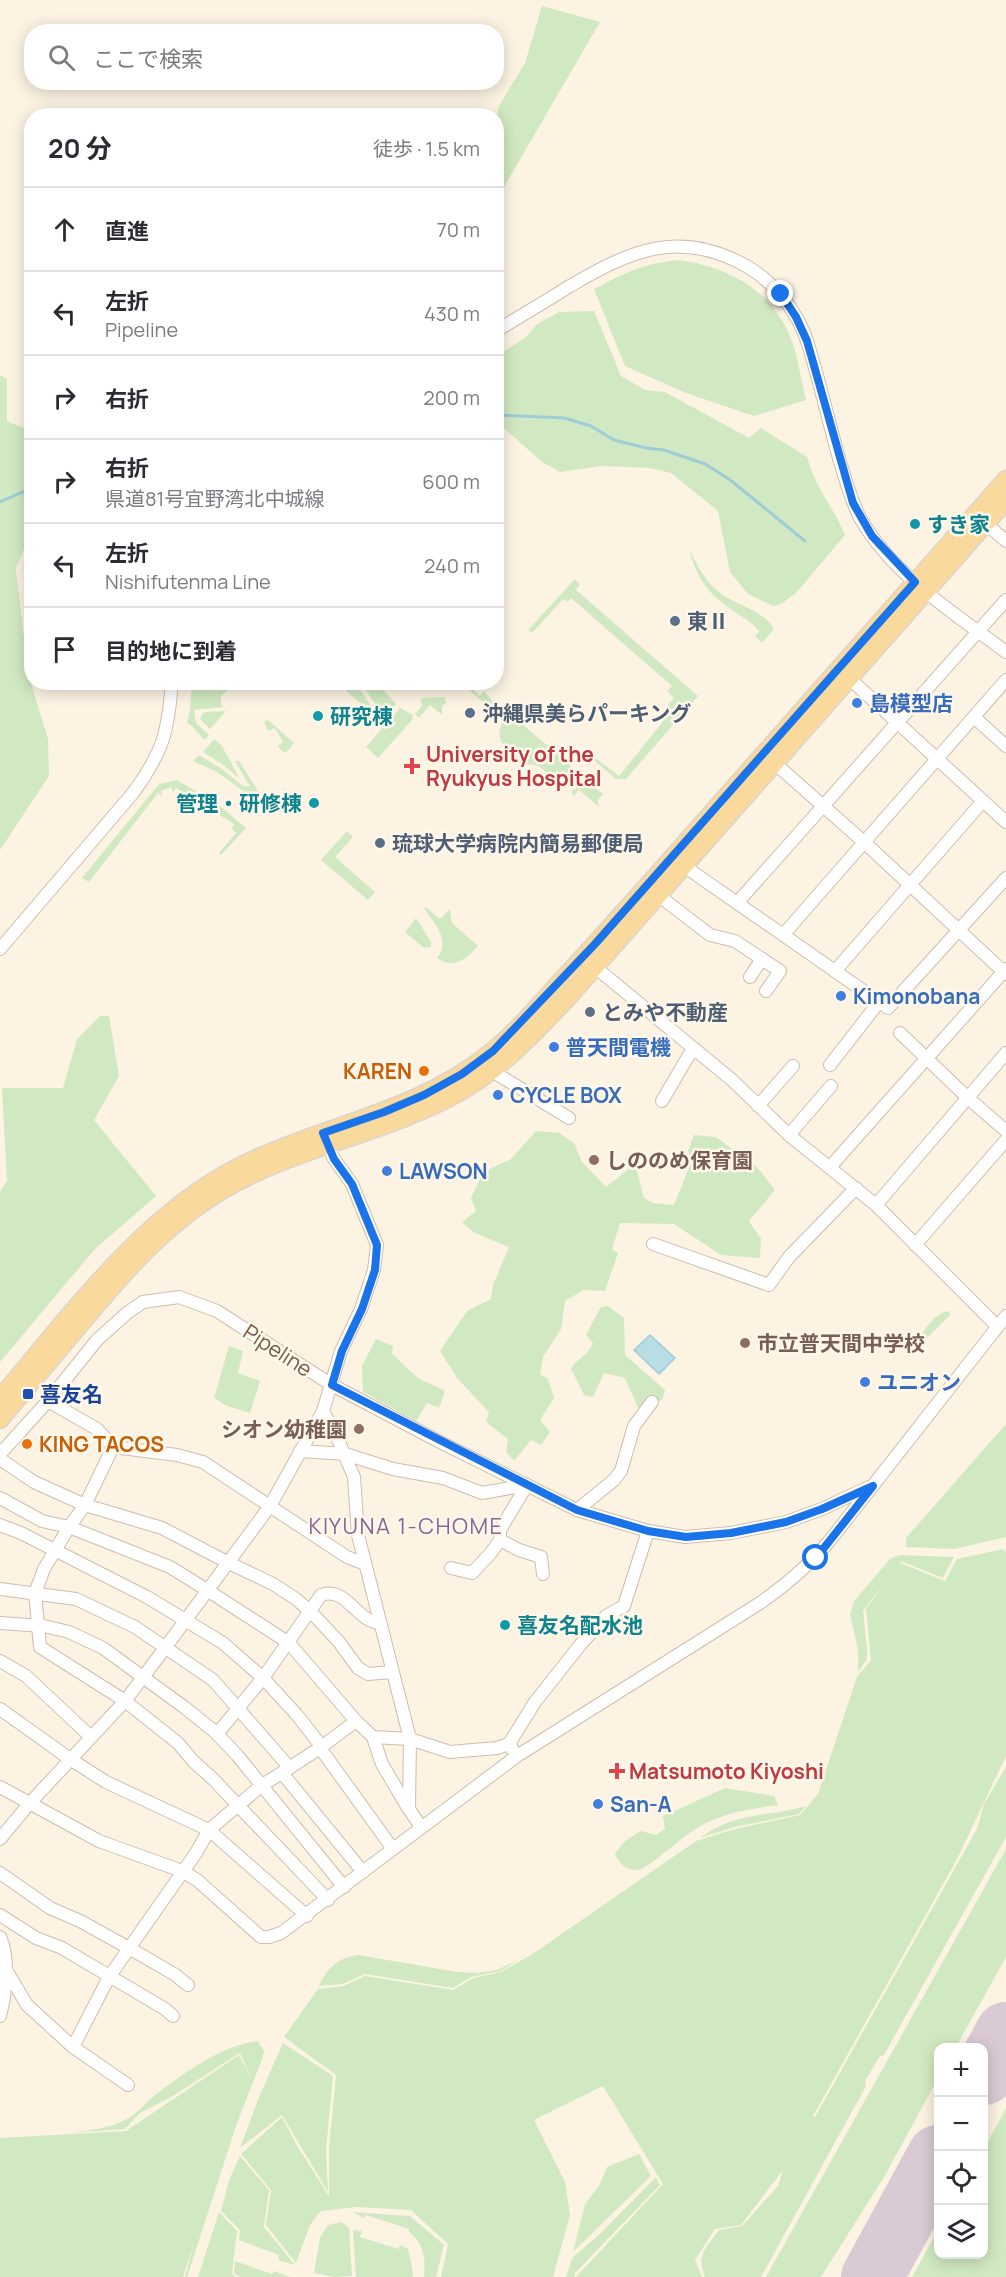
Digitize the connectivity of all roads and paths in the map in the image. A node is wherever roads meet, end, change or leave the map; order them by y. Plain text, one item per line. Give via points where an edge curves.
1 (504, 326) edge
2 (1006, 479) edge
3 (1006, 501) edge
4 (986, 524) junction
5 (1006, 541) edge
6 (921, 586) junction
7 (1006, 600) edge
8 (978, 632) junction
9 (1006, 652) edge
10 (850, 679) junction
11 (1006, 680) edge
12 (171, 690) edge
13 (974, 717) junction
14 (897, 722) junction
15 (1006, 746) edge
16 (770, 759) junction
17 (938, 759) junction
18 (983, 801) junction
19 (824, 806) junction
20 (1006, 822) edge
21 (865, 843) junction
22 (684, 866) junction
23 (1006, 878) edge
24 (911, 886) junction
25 (658, 896) junction
26 (737, 903) junction
27 (959, 931) junction
28 (783, 935) junction
29 (0, 950) edge
30 (762, 959) junction
31 (589, 962) junction
32 (835, 971) junction
33 (1005, 972) edge
34 (750, 977) dead end
35 (766, 991) dead end
36 (879, 1002) junction
37 (900, 1033) dead end
38 (696, 1050) junction
39 (1006, 1053) edge
40 (927, 1058) junction
41 (830, 1065) dead end
42 (793, 1066) dead end
43 (492, 1071) junction
44 (831, 1086) dead end
45 (968, 1098) junction
46 (662, 1101) dead end
47 (758, 1106) junction
48 (569, 1118) dead end
49 (1006, 1131) edge
50 (789, 1135) junction
51 (326, 1140) junction
52 (1006, 1140) edge
53 (830, 1167) junction
54 (856, 1188) junction
55 (876, 1205) junction
56 (653, 1245) dead end
57 (915, 1245) junction
58 (1006, 1316) edge
59 (997, 1326) junction
60 (332, 1385) junction
61 (0, 1398) edge
62 (48, 1401) junction
63 (652, 1402) dead end
64 (323, 1411) junction
65 (0, 1420) edge
66 (113, 1447) junction
67 (300, 1451) junction
68 (1, 1453) edge
69 (345, 1454) junction
70 (527, 1485) junction
71 (873, 1486) junction
72 (0, 1498) edge
73 (85, 1505) junction
74 (270, 1506) junction
75 (577, 1510) junction
76 (0, 1525) edge
77 (69, 1527) junction
78 (648, 1531) junction
79 (500, 1540) junction
80 (56, 1551) junction
81 (226, 1562) junction
82 (365, 1564) junction
83 (451, 1568) dead end
84 (543, 1574) dead end
85 (0, 1589) edge
86 (207, 1590) junction
87 (35, 1593) junction
88 (311, 1612) junction
89 (186, 1620) junction
90 (0, 1623) edge
91 (380, 1624) junction
92 (38, 1627) junction
93 (289, 1642) junction
94 (165, 1648) junction
95 (0, 1660) edge
96 (392, 1672) junction
97 (142, 1677) junction
98 (263, 1678) junction
99 (125, 1701) junction
100 (240, 1708) junction
101 (0, 1709) edge
102 (356, 1721) junction
103 (217, 1734) junction
104 (91, 1737) junction
105 (373, 1737) junction
106 (410, 1739) junction
107 (509, 1744) junction
108 (321, 1748) junction
109 (517, 1756) junction
110 (70, 1759) junction
111 (286, 1771) junction
112 (261, 1786) junction
113 (0, 1787) edge
114 (29, 1804) junction
115 (236, 1806) junction
116 (408, 1809) junction
117 (421, 1827) junction
118 (209, 1830) junction
119 (0, 1839) edge
120 (393, 1849) junction
121 (183, 1871) junction
122 (363, 1872) junction
123 (0, 1873) edge
124 (344, 1887) junction
125 (328, 1900) junction
126 (0, 1915) edge
127 (307, 1916) junction
128 (0, 1937) edge
129 (129, 1948) junction
130 (5, 1968) junction
131 (109, 1977) junction
132 (188, 1985) dead end
133 (0, 2016) edge
134 (172, 2016) dead end
135 (73, 2047) junction
136 (128, 2085) dead end

1 - 6 street via 618,259 654,248 676,246 715,252 756,272 789,305 807,341 843,472 860,516 881,547
2 - 6 main road
3 - 4 main road
4 - 5 street
4 - 6 main road
6 - 8 street
6 - 10 main road
6 - 16 main road
7 - 8 street
8 - 9 street
8 - 14 street
10 - 14 street
10 - 16 main road
11 - 13 street
12 - 29 street via 158,757 133,793
13 - 15 street
13 - 17 street
14 - 17 street
14 - 19 street
16 - 19 street
16 - 22 main road
16 - 31 main road
17 - 18 street
17 - 21 street
18 - 20 street
18 - 24 street
19 - 21 street
19 - 26 street
21 - 24 street
21 - 28 street
22 - 25 main road
22 - 26 street
23 - 27 street
24 - 27 street
24 - 32 street
25 - 30 street via 710,935 735,941
25 - 31 main road
26 - 28 street
27 - 33 street
27 - 36 street via 888,1008
28 - 32 street
30 - 34 street
30 - 35 street via 780,971
31 - 38 street
31 - 43 main road via 537,1031
31 - 51 main road via 493,1051 462,1074
32 - 36 street
33 - 40 street
36 - 41 street
37 - 40 street
38 - 46 street via 689,1055
38 - 47 street
39 - 45 street
40 - 45 street
40 - 53 street
42 - 47 street
43 - 48 street
43 - 51 main road via 425,1110
44 - 50 street
45 - 49 street
45 - 55 street
47 - 50 street
50 - 53 street
51 - 60 street via 352,1184 377,1245 375,1270
51 - 61 main road via 237,1167 179,1205 112,1268
51 - 65 main road via 245,1178 184,1216 127,1269
52 - 57 street
53 - 54 street
54 - 55 street
54 - 56 street via 789,1257 769,1285
55 - 57 street
57 - 59 street
58 - 59 street
59 - 71 street
60 - 62 street, Pipeline via 217,1311 179,1297 143,1302 127,1313 98,1340
60 - 64 street
60 - 70 street, Pipeline
62 - 66 street via 98,1429
62 - 68 street, Pipeline
63 - 75 street via 634,1426 621,1471
64 - 67 street
64 - 69 street
66 - 73 street
66 - 74 street via 203,1462
67 - 69 street
67 - 74 street
68 - 73 street via 34,1482
69 - 70 street via 393,1469 443,1478 482,1493
69 - 82 street via 354,1477 358,1535
70 - 75 street, Pipeline
70 - 79 street via 500,1530
71 - 78 street, Pipeline via 786,1522 731,1533 686,1537
71 - 109 street via 816,1558 793,1579
72 - 77 street via 42,1521
73 - 77 street
73 - 81 street via 162,1528
74 - 81 street
74 - 82 street via 347,1557
75 - 78 street, Pipeline
76 - 80 street
77 - 80 street
77 - 86 street via 170,1567
78 - 107 street via 624,1606 606,1616 581,1644 535,1702
79 - 83 street via 472,1574
79 - 84 street via 541,1557
80 - 87 street
80 - 89 street
81 - 86 street
81 - 88 street via 273,1584
82 - 91 street
85 - 87 street
86 - 89 street
86 - 93 street
87 - 92 street
87 - 94 street via 76,1599 135,1627
88 - 91 street via 321,1595 339,1595
88 - 93 street
88 - 96 street via 358,1668 368,1674
89 - 94 street
89 - 98 street via 223,1643
90 - 92 street
91 - 96 street
92 - 97 street via 69,1632 103,1648
92 - 99 street via 40,1647
93 - 98 street
93 - 102 street
94 - 97 street
94 - 100 street via 213,1680
95 - 104 street via 26,1676
96 - 106 street
97 - 99 street
97 - 103 street
98 - 100 street
98 - 108 street
99 - 104 street
99 - 115 street via 178,1743
100 - 103 street
100 - 111 street
101 - 110 street
102 - 105 street
102 - 108 street
103 - 112 street
104 - 110 street
105 - 106 street
105 - 116 street via 382,1764
106 - 107 street via 450,1752
106 - 116 street
107 - 109 street
108 - 111 street
108 - 120 street
109 - 117 street
110 - 114 street
110 - 118 street via 106,1782
111 - 112 street
111 - 122 street
112 - 115 street
112 - 124 street
113 - 114 street
114 - 119 street
114 - 121 street via 99,1841
115 - 118 street
115 - 125 street
116 - 117 street
117 - 120 street
118 - 121 street
118 - 127 street
120 - 122 street
121 - 127 street via 261,1937 281,1933
121 - 129 street
122 - 124 street
123 - 129 street via 50,1908
124 - 125 street
125 - 127 street
126 - 131 street
128 - 130 street
129 - 131 street
129 - 132 street
130 - 133 street
130 - 135 street via 27,2004
131 - 134 street
131 - 135 street
135 - 136 street

